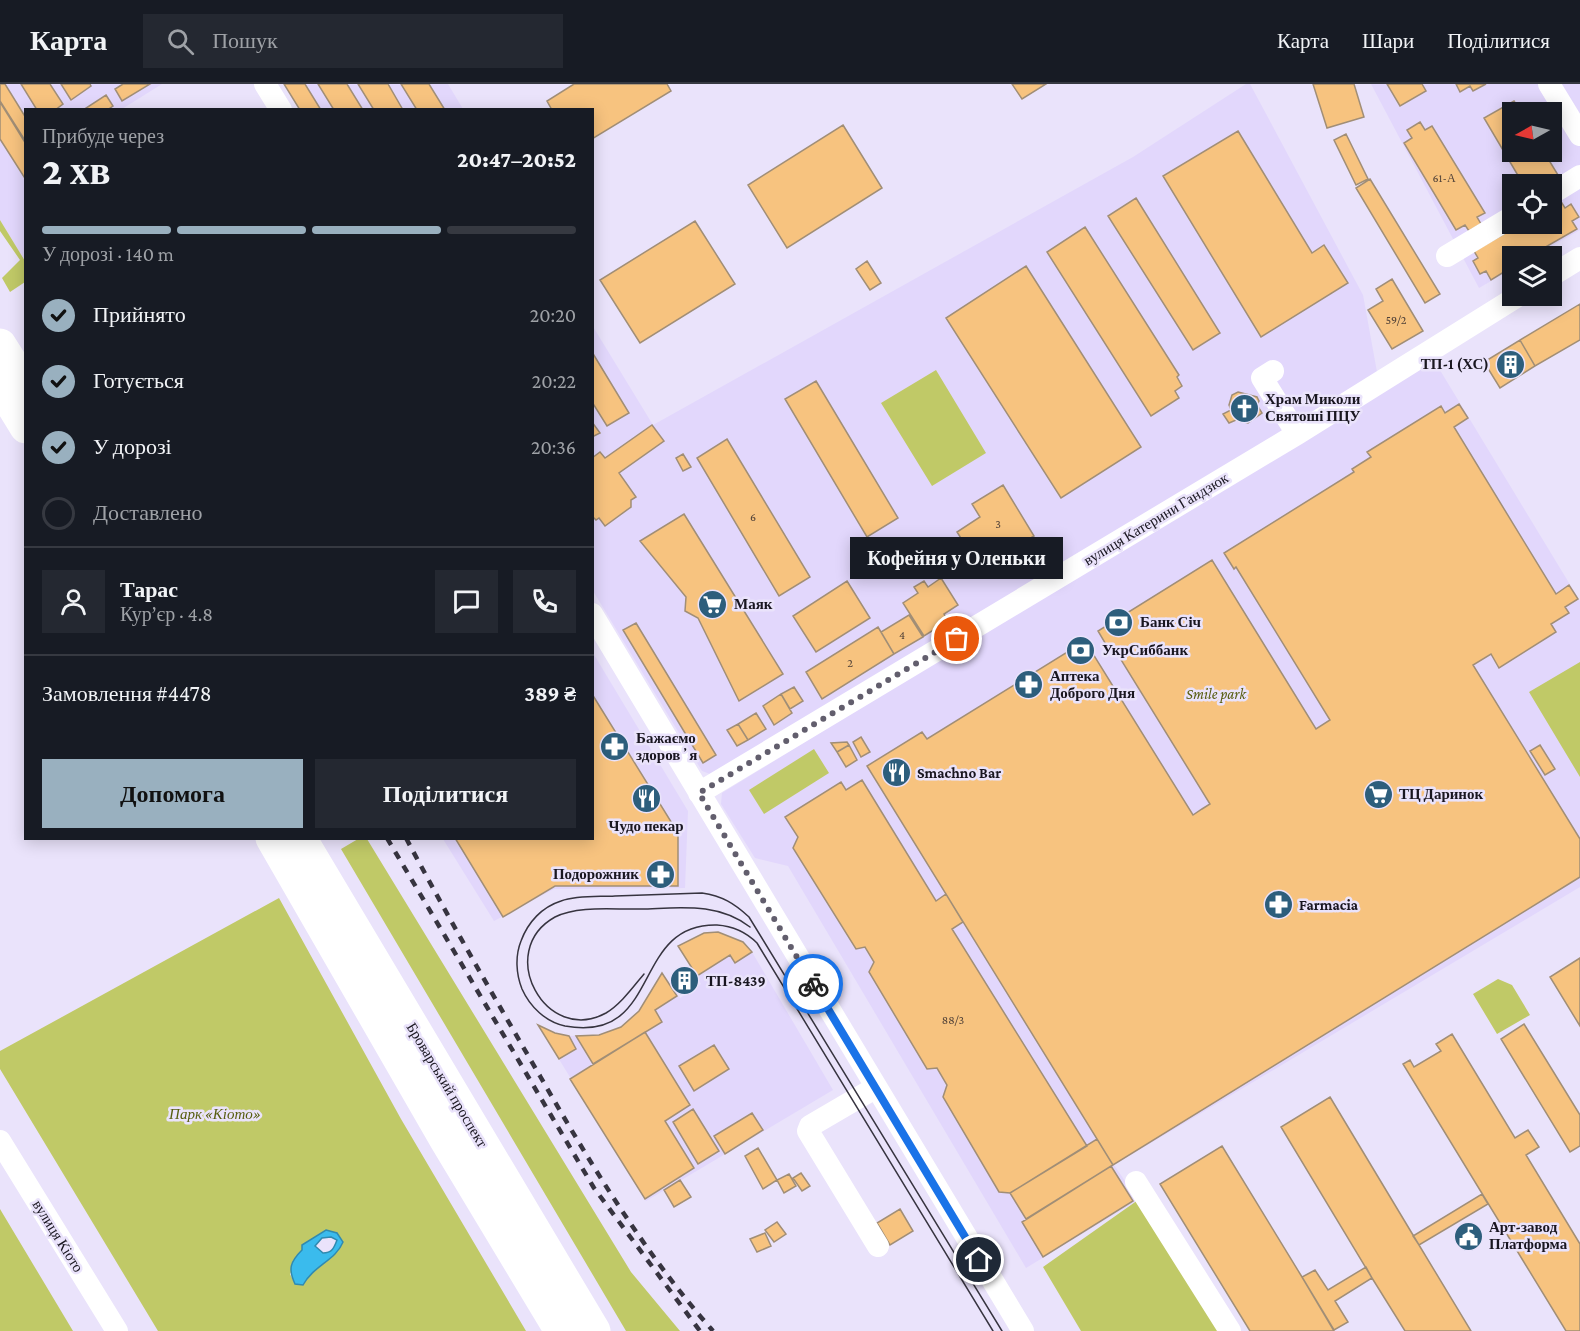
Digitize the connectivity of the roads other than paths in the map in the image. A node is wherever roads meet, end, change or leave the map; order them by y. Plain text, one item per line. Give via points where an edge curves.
1 (265, 84) edge
2 (1549, 84) edge
3 (280, 108) edge
4 (1580, 135) edge
5 (1580, 176) edge
6 (1562, 187) edge
7 (1502, 223) edge
8 (1447, 256) dead end
9 (1580, 258) edge
10 (1562, 269) edge
11 (1502, 306) edge
12 (12, 369) edge
13 (1273, 371) dead end
14 (24, 419) edge
15 (1297, 434) junction
16 (594, 617) edge
17 (699, 793) junction
18 (273, 840) edge
19 (301, 840) edge
20 (875, 1088) junction
21 (0, 1141) edge
22 (1136, 1182) dead end
23 (878, 1246) dead end
24 (117, 1331) edge
25 (561, 1331) edge
26 (594, 1331) edge
27 (1023, 1331) edge
28 (1230, 1331) edge

1 - 3 street
2 - 4 street
5 - 6 street
7 - 8 street
9 - 10 street
11 - 15 street, вулиця Катерини Гандзюк
12 - 14 highway
13 - 15 street via 1262,378
15 - 17 street, вулиця Катерини Гандзюк
16 - 17 street
17 - 20 street
18 - 25 highway, Броварський проспект
19 - 26 highway, Броварський проспект
20 - 23 street via 810,1126 808,1131
20 - 27 street
21 - 24 street, вулиця Кіото
22 - 28 street

